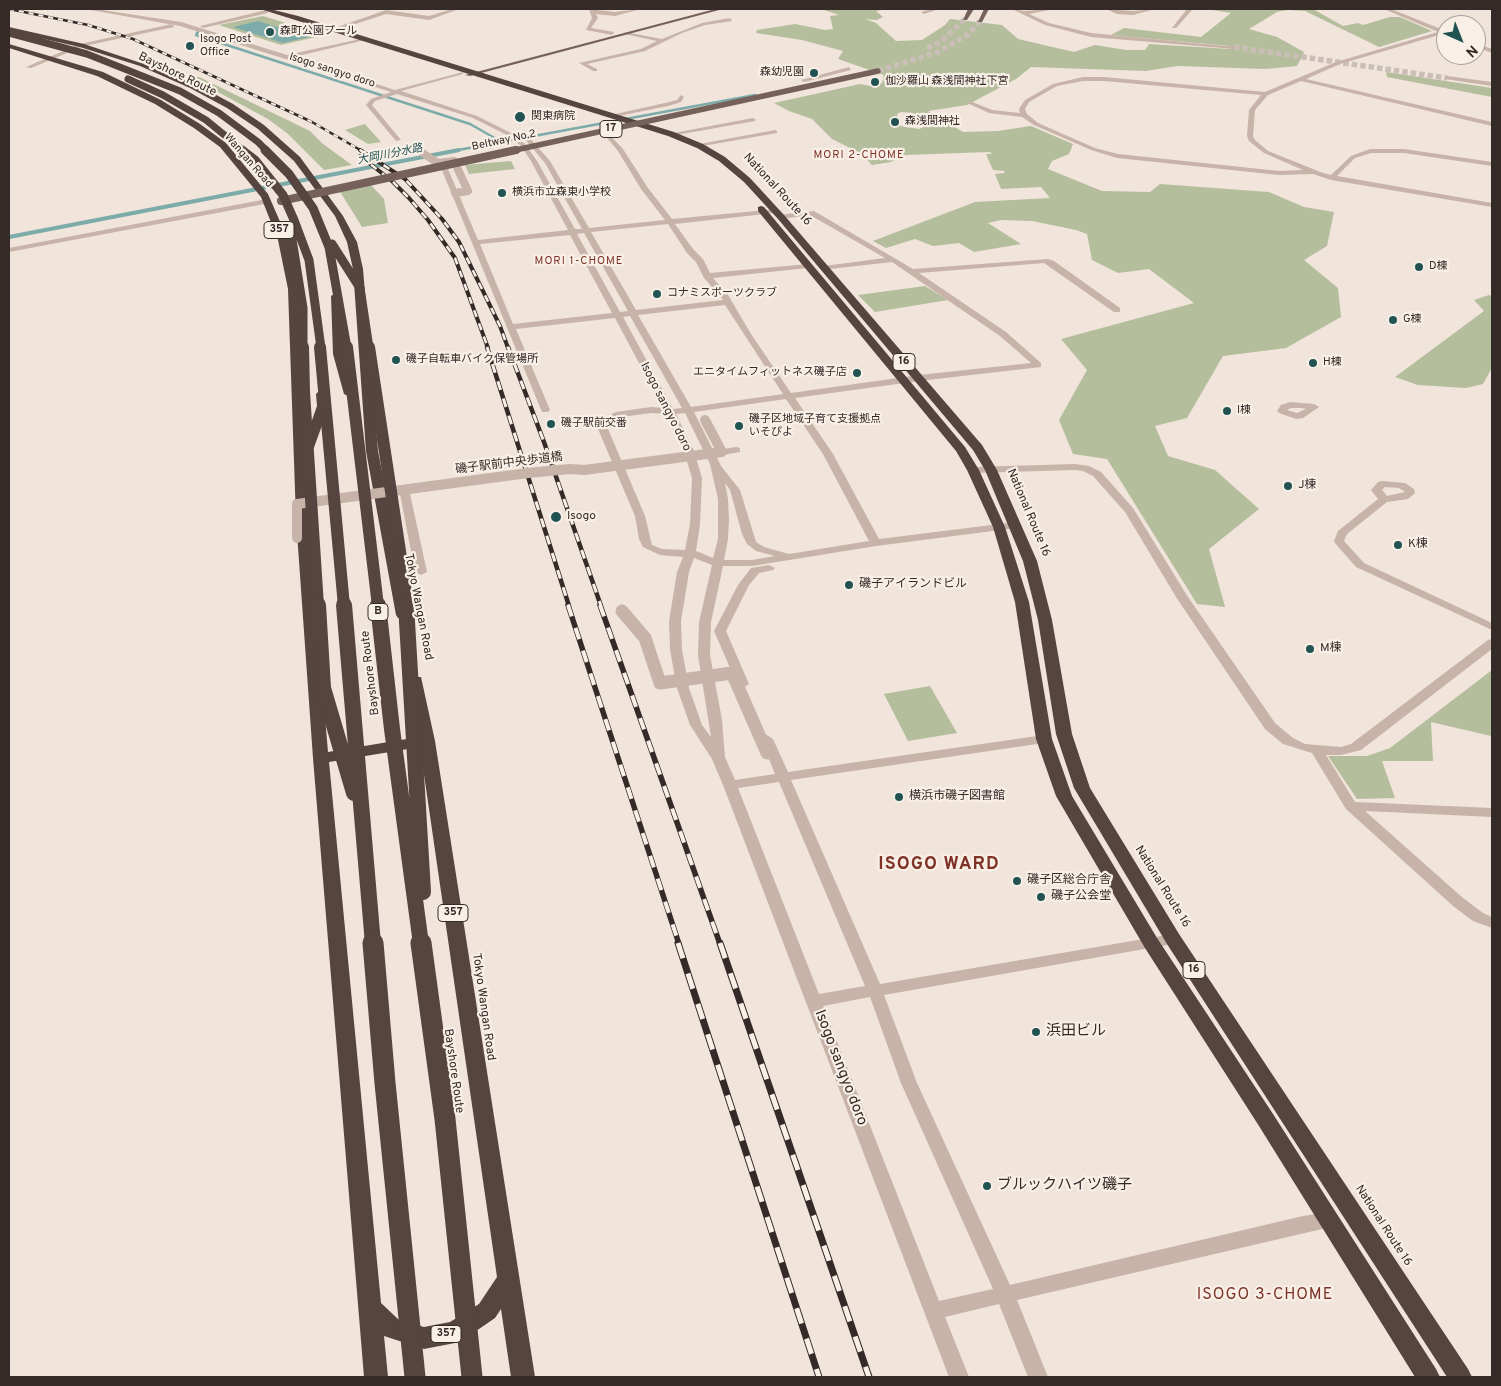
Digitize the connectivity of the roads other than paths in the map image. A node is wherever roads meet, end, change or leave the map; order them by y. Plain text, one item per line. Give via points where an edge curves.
1 (88, 9) edge
2 (108, 9) edge
3 (252, 9) edge
4 (368, 9) edge
5 (456, 9) edge
6 (638, 9) edge
7 (707, 9) edge
8 (720, 9) edge
9 (936, 9) edge
10 (971, 9) edge
11 (986, 9) edge
12 (1015, 9) edge
13 (1051, 9) edge
14 (1109, 9) edge
15 (1152, 9) edge
16 (1190, 9) edge
17 (1387, 9) edge
18 (592, 10) edge
19 (265, 11) edge
20 (386, 12) junction
21 (924, 12) dead end
22 (1023, 13) junction
23 (730, 20) dead end
24 (965, 20) tunnel mouth
25 (980, 21) tunnel mouth
26 (189, 22) junction
27 (181, 24) junction
28 (204, 26) junction
29 (1174, 27) dead end
30 (9, 29) edge
31 (1436, 29) edge
32 (332, 30) junction
33 (9, 33) edge
34 (612, 33) junction
35 (626, 33) junction
36 (1436, 34) edge
37 (9, 40) edge
38 (360, 40) junction
39 (661, 40) junction
40 (82, 45) junction
41 (9, 46) edge
42 (1234, 47) tunnel mouth
43 (296, 55) junction
44 (287, 57) junction
45 (52, 59) junction
46 (29, 67) dead end
47 (867, 67) tunnel mouth
48 (849, 69) dead end
49 (594, 70) dead end
50 (878, 70) tunnel mouth
51 (468, 73) junction
52 (100, 74) junction
53 (170, 76) junction
54 (1447, 78) tunnel mouth
55 (1299, 79) junction
56 (804, 80) dead end
57 (1492, 84) edge
58 (400, 90) junction
59 (410, 90) junction
60 (1266, 94) junction
61 (681, 97) dead end
62 (968, 102) dead end
63 (614, 114) junction
64 (1024, 115) junction
65 (754, 120) dead end
66 (1492, 124) edge
67 (641, 125) junction
68 (606, 132) junction
69 (775, 132) dead end
70 (671, 134) junction
71 (398, 140) dead end
72 (697, 145) junction
73 (530, 147) junction
74 (421, 152) dead end
75 (1492, 164) edge
76 (1312, 172) junction
77 (1332, 178) junction
78 (559, 184) junction
79 (548, 185) junction
80 (300, 193) junction
81 (455, 193) junction
82 (279, 198) junction
83 (267, 201) junction
84 (1492, 205) edge
85 (310, 209) junction
86 (288, 213) junction
87 (773, 214) junction
88 (669, 222) junction
89 (586, 231) junction
90 (574, 232) junction
91 (476, 242) junction
92 (9, 250) edge
93 (893, 259) junction
94 (808, 266) junction
95 (824, 268) junction
96 (913, 272) junction
97 (707, 276) junction
98 (726, 302) junction
99 (1117, 310) dead end
100 (632, 313) junction
101 (618, 315) junction
102 (511, 327) junction
103 (918, 378) junction
104 (902, 381) junction
105 (790, 395) junction
106 (661, 397) junction
107 (545, 410) dead end
108 (688, 410) junction
109 (670, 412) junction
110 (619, 414) junction
111 (705, 420) dead end
112 (736, 450) dead end
113 (372, 451) junction
114 (722, 452) junction
115 (715, 464) junction
116 (973, 470) junction
117 (991, 470) junction
118 (299, 474) junction
119 (404, 489) junction
120 (390, 491) junction
121 (1384, 499) dead end
122 (311, 502) junction
123 (1007, 526) junction
124 (297, 538) dead end
125 (876, 543) junction
126 (690, 553) junction
127 (792, 560) junction
128 (716, 563) junction
129 (421, 572) dead end
130 (622, 611) dead end
131 (1492, 627) edge
132 (1492, 643) edge
133 (1044, 738) junction
134 (427, 741) junction
135 (1317, 750) junction
136 (767, 753) dead end
137 (321, 758) junction
138 (719, 759) junction
139 (784, 777) junction
140 (730, 784) junction
141 (1351, 806) junction
142 (1492, 812) edge
143 (362, 821) junction
144 (1492, 923) edge
145 (1174, 939) junction
146 (1151, 943) junction
147 (875, 991) junction
148 (815, 1001) junction
149 (435, 1052) junction
150 (1329, 1220) junction
151 (508, 1279) junction
152 (1005, 1295) junction
153 (370, 1308) junction
154 (934, 1311) junction
155 (376, 1377) edge
156 (415, 1377) edge
157 (472, 1377) edge
158 (523, 1377) edge
159 (960, 1377) edge
160 (1038, 1377) edge
161 (1428, 1377) edge
162 (1460, 1377) edge

1 - 27 street, Isogo sangyo doro
2 - 26 street, Isogo sangyo doro
3 - 19 highway, National Route 16 / 16
4 - 20 street
5 - 20 street via 429,18
6 - 18 street via 615,14
7 - 34 main road
8 - 35 main road
9 - 21 street
10 - 24 main road
11 - 25 main road
12 - 22 street
13 - 22 street
14 - 15 street via 1133,13
16 - 29 street
17 - 31 street
18 - 34 street via 595,18 588,28
19 - 28 street
19 - 32 highway, National Route 16 / 16
20 - 32 street
22 - 42 street via 1047,24 1091,35
23 - 39 street via 704,24
26 - 27 street
26 - 28 street, Isogo sangyo doro
27 - 40 street
27 - 44 street, Isogo sangyo doro
28 - 43 street, Isogo sangyo doro
30 - 40 highway, Tokyo Wangan Road / 357
32 - 38 highway, National Route 16 / 16
33 - 149 highway, Bayshore Route / B, bridge via 126,68 200,102 258,142 289,174 313,208 329,247 354,395 391,719
34 - 51 main road
35 - 39 street
35 - 51 main road
36 - 55 street via 1346,60
37 - 143 highway, Bayshore Route, bridge via 110,72 163,95 206,120 255,160 282,195 294,220 308,260 316,307
38 - 43 street
38 - 51 highway, National Route 16 / 16
39 - 49 street via 643,50 582,63
40 - 45 street
40 - 53 highway, Tokyo Wangan Road / 357
41 - 45 highway, 357
43 - 44 street
43 - 58 street, Isogo sangyo doro
44 - 58 street, Isogo sangyo doro
45 - 46 street
45 - 52 highway, 357
47 - 80 main road, Beltway No.2 / 17, bridge
48 - 56 street
50 - 80 main road, Beltway No.2 / 17, bridge
51 - 58 street
51 - 59 street
51 - 63 highway, National Route 16 / 16
51 - 67 highway, National Route 16 / 16
52 - 82 highway, bridge via 169,102 235,144
52 - 83 highway, Wangan Road / 357 via 158,102 223,145
53 - 80 highway, Tokyo Wangan Road / 357, bridge via 256,142
53 - 113 highway, 357 via 230,106 272,136 297,159 338,216 352,242 358,269
54 - 57 street
55 - 60 street
55 - 66 street
58 - 59 street
58 - 71 street via 369,104
58 - 73 street, Isogo sangyo doro via 475,117
59 - 73 street, Isogo sangyo doro via 493,118 522,133
60 - 64 street via 1104,79 1073,80 1059,83 1027,101 1022,109
60 - 76 street via 1252,110 1252,141 1266,152
61 - 63 street via 679,101 666,105
62 - 64 street via 990,112
63 - 67 highway, National Route 16 / 16
64 - 76 street via 1049,130 1117,156 1279,173
65 - 70 street
67 - 68 street
67 - 70 highway, National Route 16 / 16
67 - 87 highway, National Route 16 / 16 via 714,160
68 - 73 street
68 - 88 street
69 - 72 street
70 - 72 highway, National Route 16 / 16
72 - 87 highway, National Route 16 / 16 via 730,165 747,180
73 - 78 street, Isogo sangyo doro via 548,162
73 - 79 street, Isogo sangyo doro
73 - 81 street via 444,168
74 - 81 street, bridge via 438,163 454,161 468,191
75 - 77 street via 1396,151 1370,151 1353,157
76 - 77 street
77 - 84 street
78 - 79 street
78 - 89 street, Isogo sangyo doro
79 - 90 street, Isogo sangyo doro
80 - 82 main road, Beltway No.2 / 17, bridge
80 - 85 highway, Tokyo Wangan Road / 357, bridge
81 - 91 street
82 - 86 highway, bridge
83 - 92 street
83 - 118 highway, Wangan Road / 357 via 283,240 293,289
85 - 113 highway, Tokyo Wangan Road / 357, bridge via 326,250 336,296 338,354 355,415
85 - 120 highway, bridge via 360,288
86 - 118 highway, bridge via 306,260 323,406
86 - 122 highway, bridge via 303,308
87 - 88 street
87 - 93 street via 811,213
87 - 94 highway, National Route 16 / 16
87 - 95 highway, National Route 16 / 16
88 - 89 street
88 - 97 street via 700,261
89 - 90 street
89 - 100 street, Isogo sangyo doro
90 - 91 street
90 - 101 street, Isogo sangyo doro
91 - 102 street
93 - 95 street
93 - 96 street
94 - 97 street
94 - 104 highway, National Route 16 / 16
95 - 103 highway, National Route 16 / 16
96 - 99 street via 1046,261
96 - 103 street via 1003,334 1038,365
97 - 98 street via 724,295
98 - 100 street
98 - 105 street
100 - 101 street
100 - 108 street, Isogo sangyo doro
101 - 102 street
101 - 106 street, Isogo sangyo doro
102 - 107 street
103 - 104 street
103 - 117 highway, National Route 16 / 16 via 978,448
104 - 105 street
104 - 116 highway, National Route 16 / 16 via 961,450
105 - 108 street
105 - 125 street via 841,474
106 - 109 street, Isogo sangyo doro
106 - 110 street
108 - 109 street
108 - 115 street, Isogo sangyo doro
109 - 110 street via 651,410
109 - 126 street, Isogo sangyo doro via 689,451 697,478 696,516
110 - 126 street via 604,422 603,429 640,516 644,540 660,552
111 - 114 street, bridge
112 - 114 street, 磯子駅前中央歩道橋
113 - 134 highway, Tokyo Wangan Road / 357
114 - 119 street, 磯子駅前中央歩道橋, bridge
115 - 127 street via 735,490 752,544
115 - 128 street, Isogo sangyo doro via 724,499 723,539
116 - 117 street
116 - 123 highway, National Route 16 / 16
117 - 123 highway, National Route 16 / 16
117 - 135 street via 1075,467 1097,474 1129,510 1182,596 1270,726 1288,741
118 - 137 highway, 357
119 - 120 street, 磯子駅前中央歩道橋, bridge
119 - 129 street
120 - 122 street, 磯子駅前中央歩道橋, bridge
120 - 149 highway, bridge via 405,584 413,748
121 - 131 street via 1342,533 1339,541 1348,554 1375,573
122 - 124 street, bridge via 297,504
122 - 143 highway, bridge via 323,688
123 - 125 street
123 - 133 highway, National Route 16 / 16
123 - 145 highway, National Route 16 / 16 via 1030,560 1045,620 1064,734 1082,788
125 - 127 street
126 - 128 street
126 - 138 street, Isogo sangyo doro via 675,621 676,650 683,688 696,725
127 - 128 street
127 - 139 street via 755,570 720,631
128 - 138 street, Isogo sangyo doro via 705,622 704,655 716,720
130 - 136 street, bridge via 646,638 660,683 732,673
132 - 135 street via 1356,747 1341,751
133 - 139 street
133 - 146 highway, National Route 16 / 16 via 1064,796
134 - 137 highway
134 - 151 highway, Tokyo Wangan Road / 357
135 - 141 street
137 - 153 highway, 357
138 - 140 street, Isogo sangyo doro
139 - 140 street
139 - 147 street
140 - 148 street, Isogo sangyo doro
141 - 142 street
141 - 144 street via 1458,902
143 - 156 highway, Bayshore Route, bridge
145 - 146 street
145 - 162 highway, National Route 16 / 16
146 - 147 street
146 - 150 highway, National Route 16 / 16
147 - 148 street
147 - 152 street via 910,1083
148 - 154 street, Isogo sangyo doro
149 - 157 highway, Bayshore Route / B, bridge
150 - 152 street
150 - 161 highway, National Route 16 / 16
151 - 153 highway, 357 via 487,1310 455,1332 424,1338 392,1328
151 - 158 highway, Tokyo Wangan Road / 357
152 - 154 street
152 - 160 street
153 - 155 highway, 357
154 - 159 street, Isogo sangyo doro

